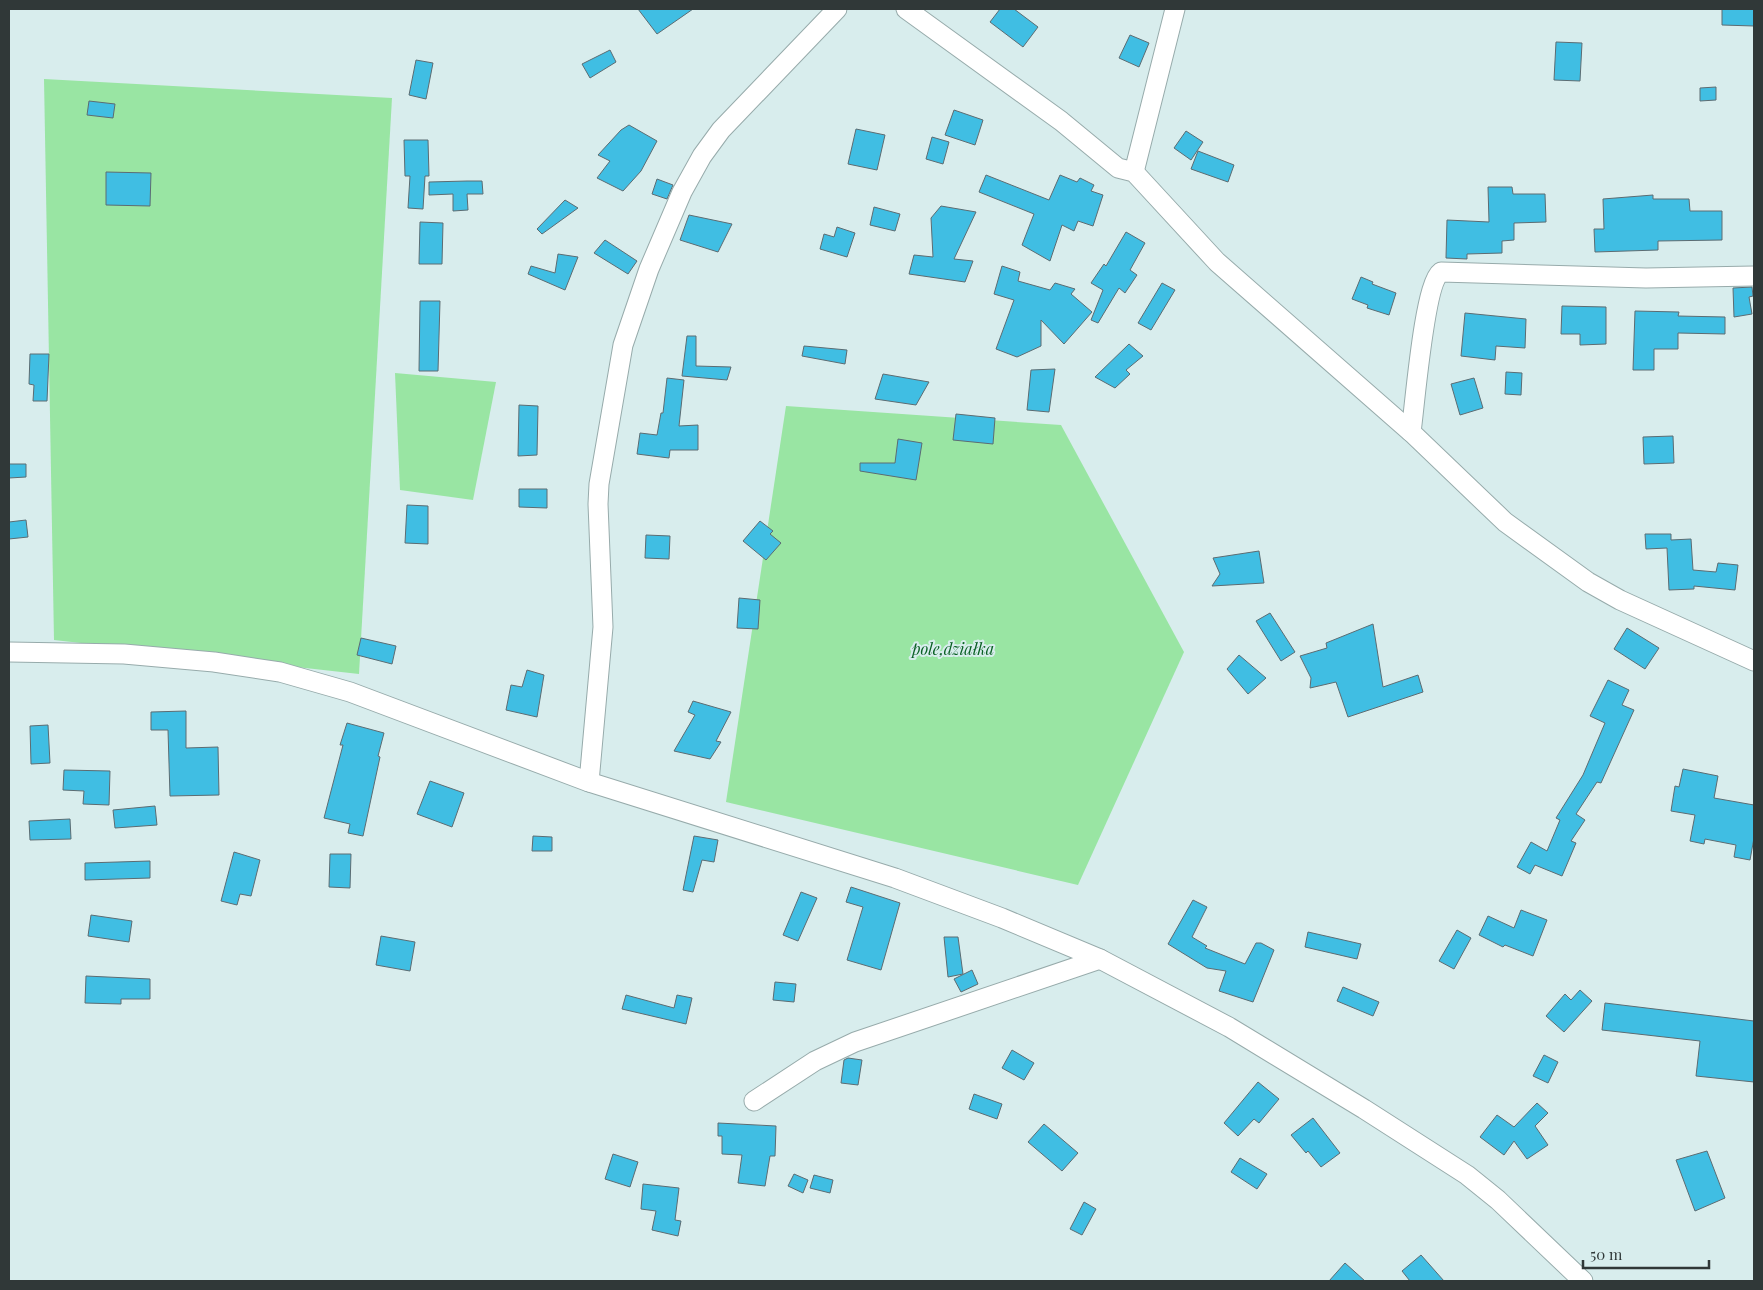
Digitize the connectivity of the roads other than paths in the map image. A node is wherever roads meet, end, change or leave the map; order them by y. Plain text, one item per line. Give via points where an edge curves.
1 (836, 9) edge
2 (906, 9) edge
3 (1175, 9) edge
4 (1134, 172) junction
5 (1754, 276) edge
6 (1411, 432) junction
7 (9, 652) edge
8 (1754, 661) edge
9 (589, 782) junction
10 (1100, 959) junction
11 (754, 1101) dead end
12 (1583, 1281) edge

1 - 9 street via 721,130 702,156 682,192 649,269 623,345 599,484 602,650
2 - 4 street via 1061,121 1118,168
3 - 4 street
4 - 6 street via 1217,262
5 - 6 street via 1646,278 1441,272 1433,283 1425,324
6 - 8 street via 1505,522 1588,582 1620,600
7 - 9 street via 124,654 280,672 350,692
9 - 10 street via 895,878
10 - 11 street via 855,1042 815,1061
10 - 12 street via 1229,1027 1430,1151 1498,1200

